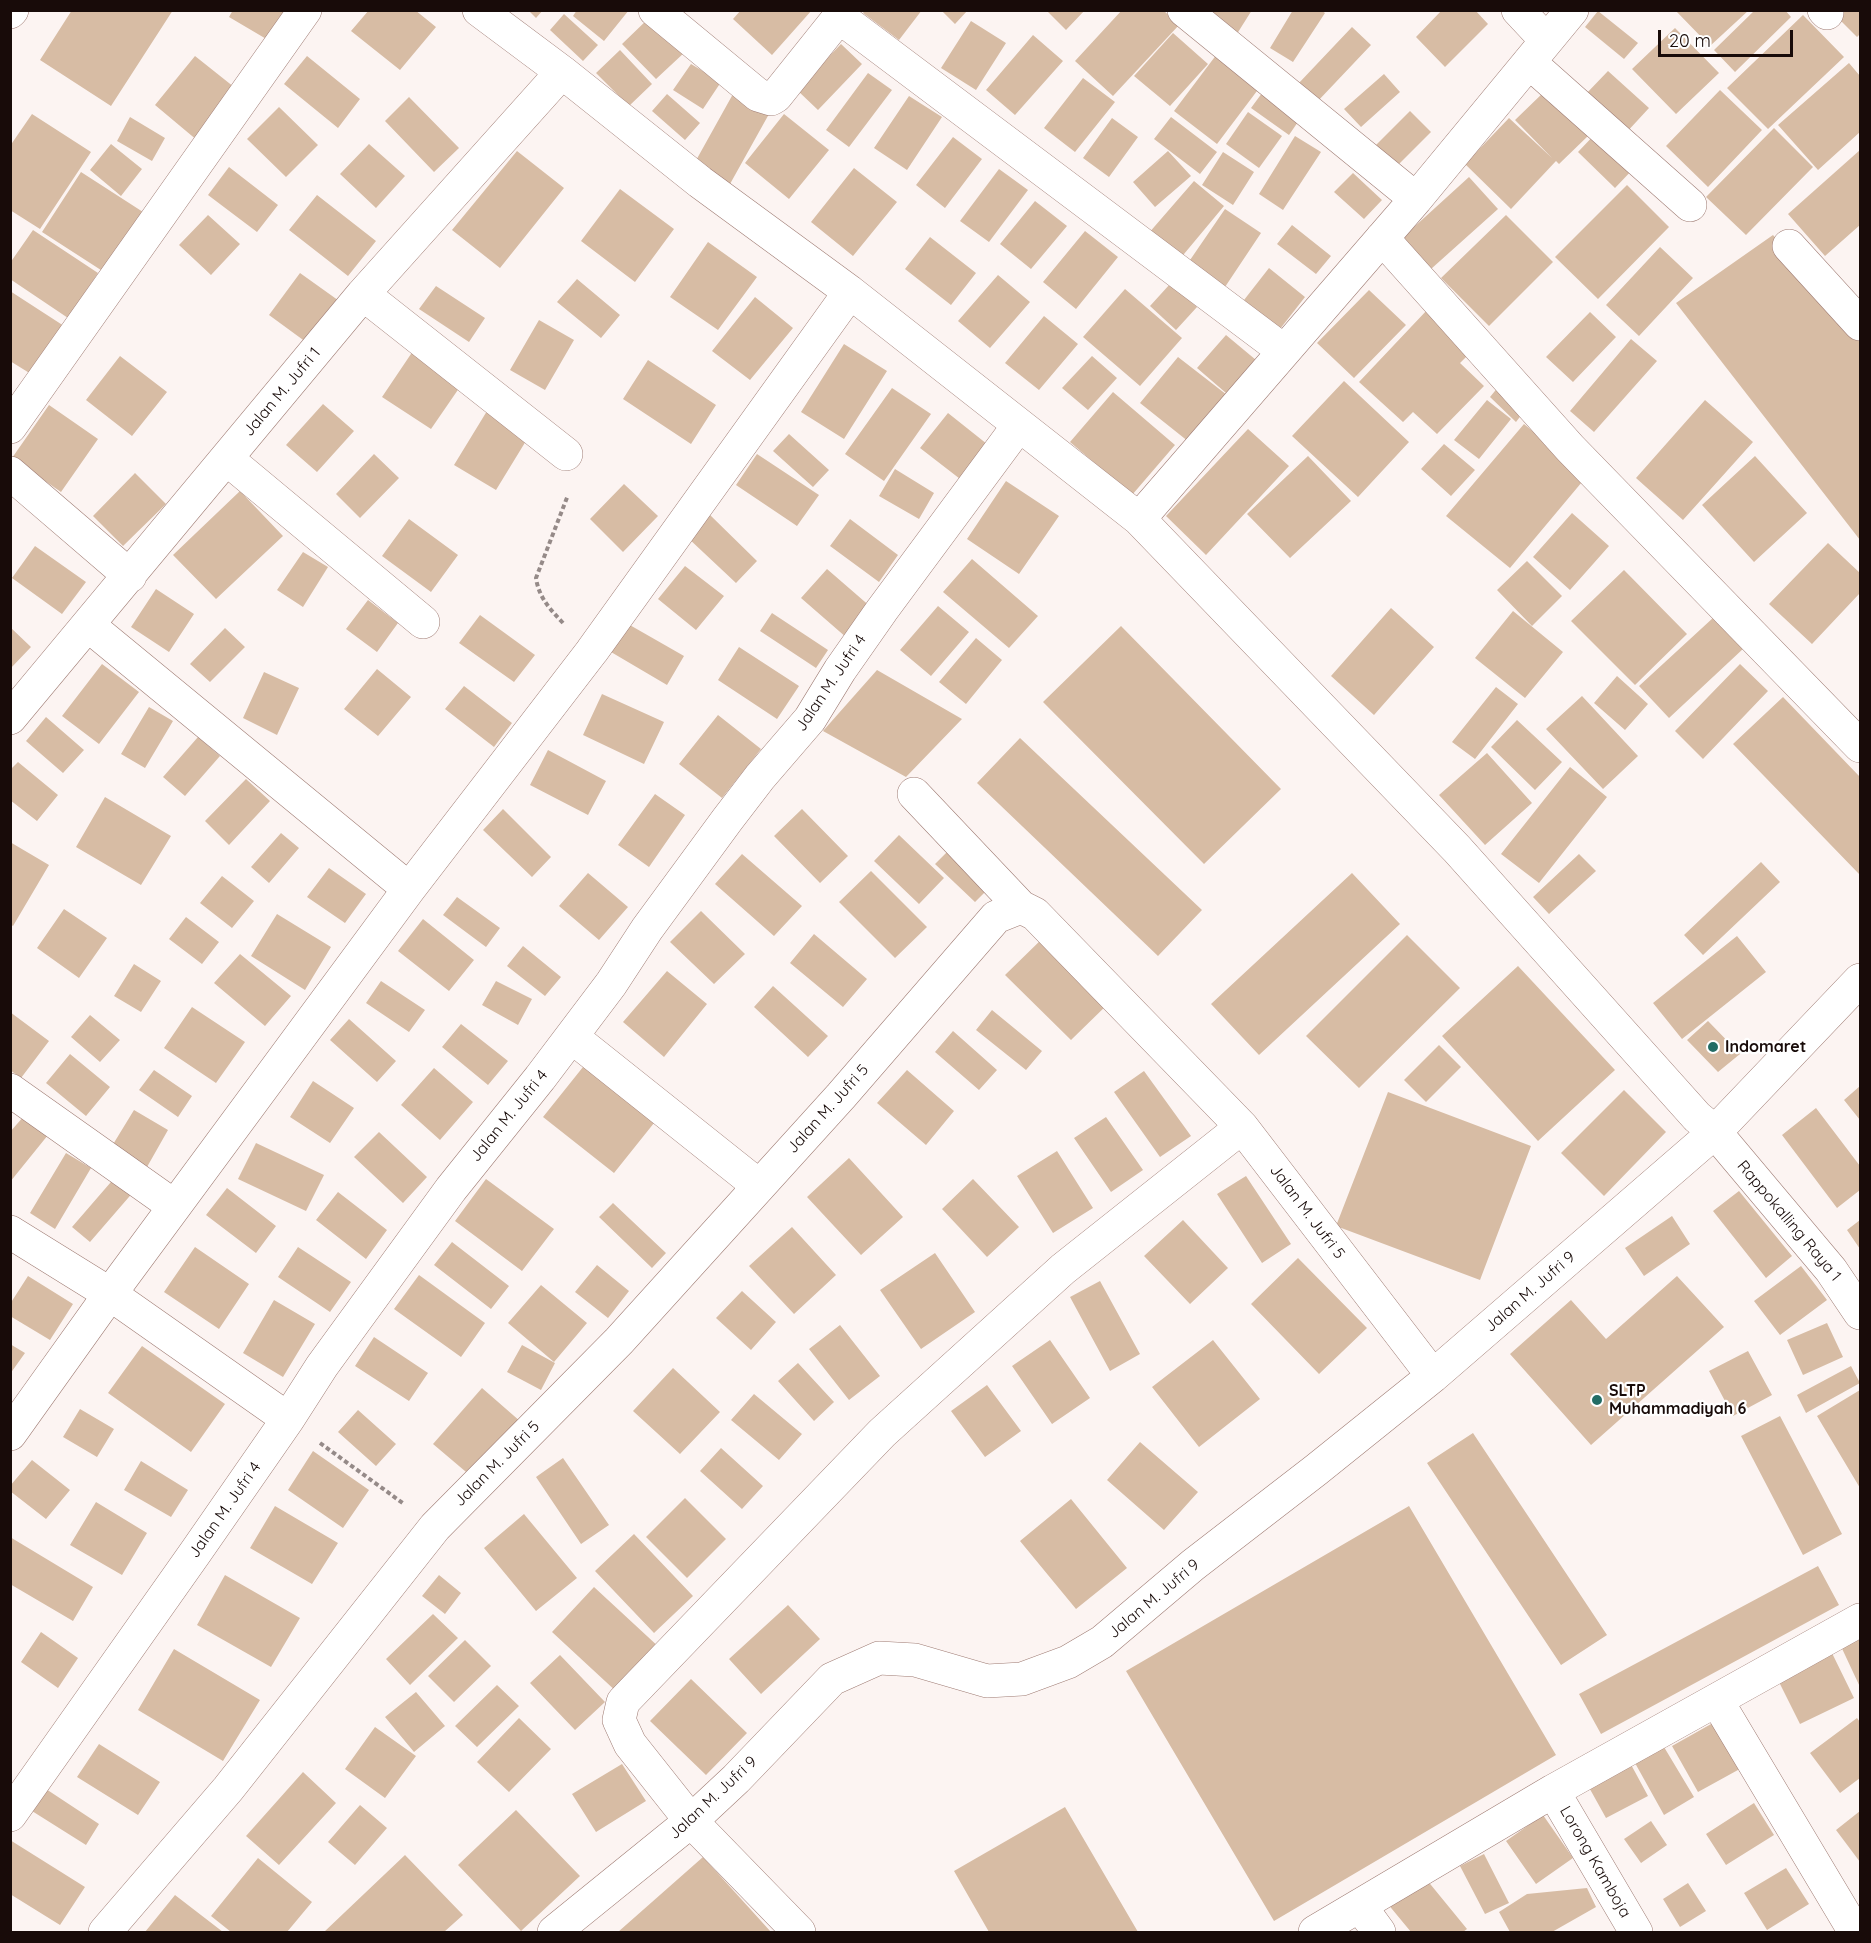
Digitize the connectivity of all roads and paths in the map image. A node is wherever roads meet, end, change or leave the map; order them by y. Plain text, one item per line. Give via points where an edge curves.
1 (305, 10) edge
2 (479, 10) edge
3 (655, 10) edge
4 (1184, 10) edge
5 (1518, 10) edge
6 (1572, 10) edge
7 (839, 13) edge
8 (1538, 51) junction
9 (562, 72) junction
10 (1416, 199) junction
11 (1690, 205) dead end
12 (1382, 238) junction
13 (1789, 246) dead end
14 (850, 292) junction
15 (363, 294) junction
16 (1860, 324) edge
17 (1284, 351) junction
18 (1019, 425) junction
19 (10, 427) edge
20 (566, 454) joint
21 (227, 459) junction
22 (10, 473) edge
23 (1139, 519) junction
24 (130, 576) junction
25 (423, 622) dead end
26 (88, 625) junction
27 (592, 651) junction
28 (10, 718) edge
29 (1860, 747) edge
30 (914, 795) dead end
31 (409, 889) junction
32 (1021, 907) junction
33 (1860, 980) edge
34 (572, 1037) junction
35 (10, 1090) edge
36 (1242, 1127) junction
37 (1715, 1132) junction
38 (759, 1186) junction
39 (174, 1206) junction
40 (10, 1232) edge
41 (110, 1294) junction
42 (1860, 1312) edge
43 (1432, 1376) junction
44 (288, 1419) junction
45 (10, 1434) edge
46 (435, 1527) junction
47 (1860, 1620) edge
48 (1717, 1701) junction
49 (1553, 1791) junction
50 (10, 1815) edge
51 (691, 1821) junction
52 (1360, 1906) junction
53 (105, 1932) edge
54 (554, 1932) edge
55 (799, 1932) edge
56 (1315, 1932) edge
57 (1379, 1932) edge
58 (1636, 1932) edge
59 (1856, 1932) edge

1 - 19 street
2 - 9 street, Rappokalling Raya 1
3 - 7 street via 758,95 771,99
4 - 10 street
5 - 8 street
6 - 8 street
7 - 17 street
8 - 10 street
8 - 11 street
9 - 14 street, Rappokalling Raya 1 via 700,182
9 - 15 street, Jalan M. Jufri 1
10 - 12 street
12 - 17 street
12 - 29 street via 1570,448
13 - 16 street
14 - 18 street, Rappokalling Raya 1
14 - 27 street
15 - 20 street
15 - 21 street, Jalan M. Jufri 1
17 - 23 street
18 - 23 street, Rappokalling Raya 1
18 - 34 street, Jalan M. Jufri 4 via 888,601 810,719 720,828
20 - 27 path via 574,477 536,579 547,606
21 - 24 street, Jalan M. Jufri 1
21 - 25 street
22 - 24 street
23 - 37 street, Rappokalling Raya 1 via 1457,849 1697,1117
24 - 26 street, Jalan M. Jufri 1
26 - 28 street, Jalan M. Jufri 1
26 - 31 street
27 - 31 street
30 - 32 street
31 - 39 street
32 - 36 street, Jalan M. Jufri 5 via 1035,914
32 - 38 street, Jalan M. Jufri 5 via 996,917
33 - 37 street, Jalan M. Jufri 9
34 - 38 street
34 - 44 street, Jalan M. Jufri 4 via 451,1189
35 - 39 street
36 - 43 street, Jalan M. Jufri 5
36 - 51 street via 1063,1269 882,1433 623,1702 619,1720 630,1744
37 - 42 street, Rappokalling Raya 1 via 1831,1270
37 - 43 street, Jalan M. Jufri 9
38 - 46 street, Jalan M. Jufri 5 via 619,1341
39 - 41 street
40 - 41 street
41 - 44 street
41 - 45 street
43 - 51 street, Jalan M. Jufri 9 via 1102,1642 1068,1662 1022,1679 987,1681 915,1660 879,1658 832,1679
44 - 46 path
44 - 50 street, Jalan M. Jufri 4
46 - 53 street, Jalan M. Jufri 5 via 228,1789
47 - 48 street
48 - 49 street
48 - 59 street
49 - 52 street
49 - 58 street, Lorong Kamboja
51 - 54 street, Jalan M. Jufri 9
51 - 55 street
52 - 56 street
52 - 57 street

